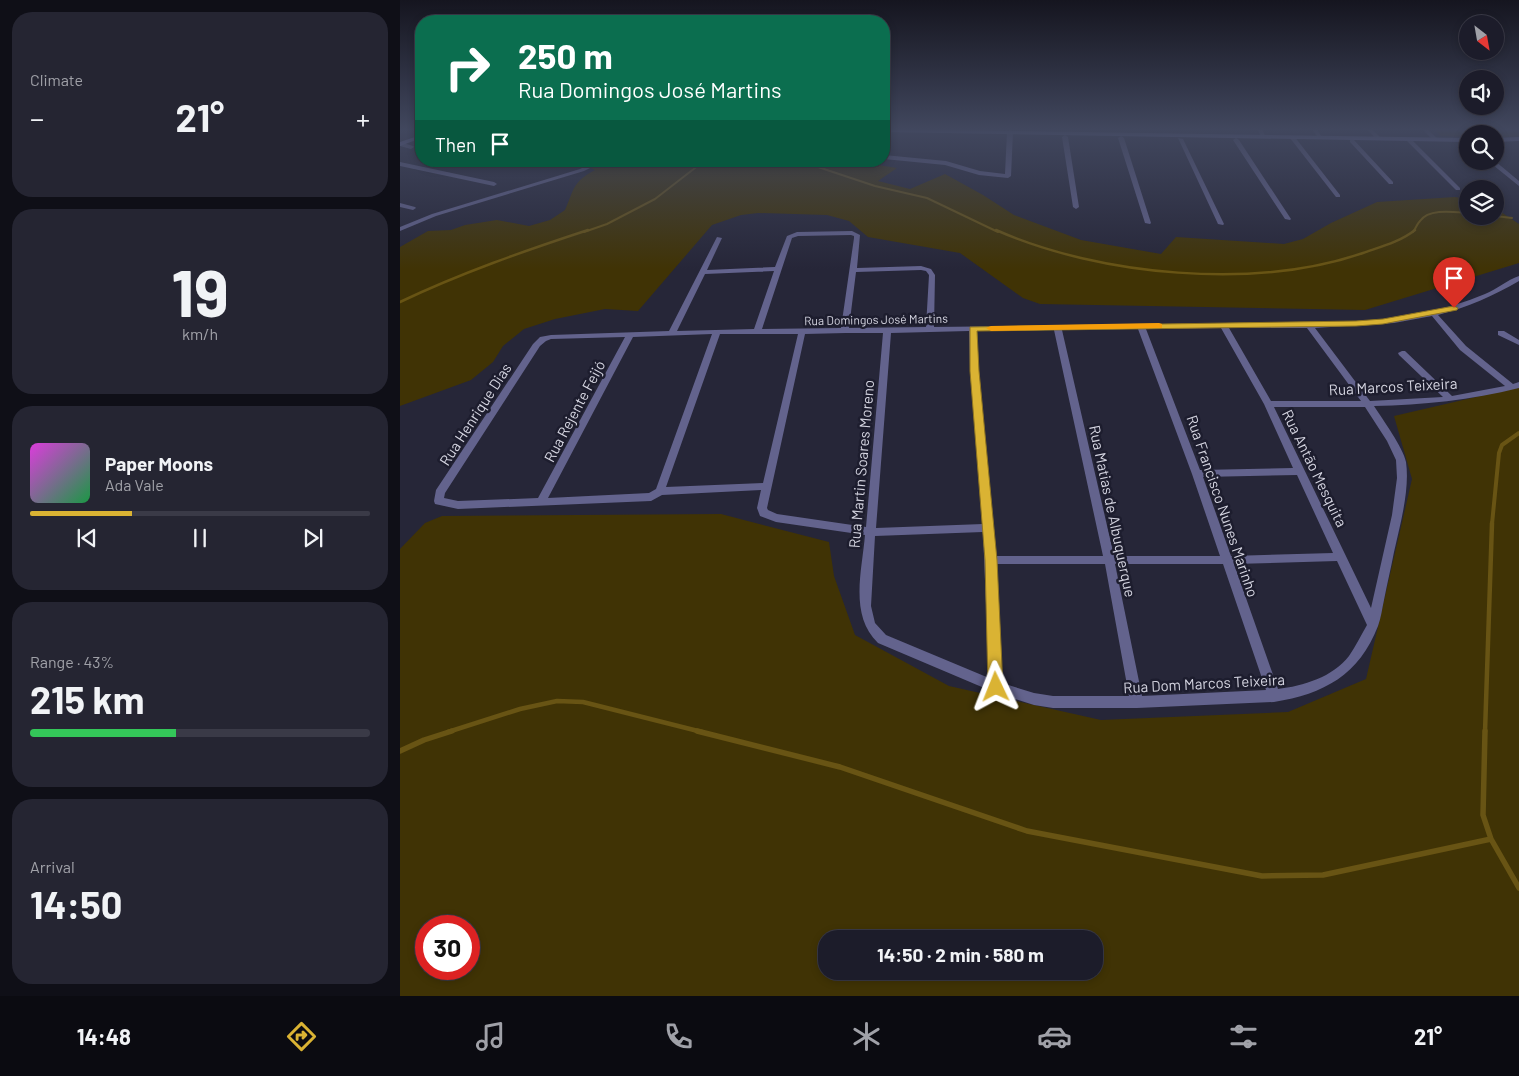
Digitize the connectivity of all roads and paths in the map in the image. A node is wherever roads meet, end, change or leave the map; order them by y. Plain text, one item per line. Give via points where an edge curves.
1 (454, 175) edge
2 (565, 175) edge
3 (1071, 175) edge
4 (1133, 175) edge
5 (1196, 175) edge
6 (1259, 175) edge
7 (1322, 175) edge
8 (1384, 175) edge
9 (1445, 175) edge
10 (1509, 175) edge
11 (1391, 183) dead end
12 (494, 184) dead end
13 (1519, 184) edge
14 (1458, 189) dead end
15 (1338, 196) dead end
16 (400, 204) edge
17 (1076, 207) dead end
18 (413, 208) dead end
19 (1288, 219) dead end
20 (1148, 224) dead end
21 (1221, 224) dead end
22 (400, 229) edge
23 (719, 238) dead end
24 (778, 269) junction
25 (854, 270) junction
26 (703, 272) junction
27 (1517, 280) edge
28 (1433, 313) junction
29 (1309, 325) junction
30 (1141, 326) junction
31 (1224, 326) junction
32 (1057, 327) junction
33 (930, 329) junction
34 (973, 329) junction
35 (887, 330) junction
36 (802, 331) junction
37 (845, 331) junction
38 (717, 332) junction
39 (757, 332) junction
40 (672, 333) junction
41 (1501, 333) dead end
42 (630, 334) junction
43 (555, 336) joint
44 (1519, 343) edge
45 (1402, 353) dead end
46 (1516, 386) edge
47 (1450, 399) junction
48 (1367, 403) junction
49 (1268, 404) junction
50 (1299, 471) junction
51 (1198, 474) junction
52 (767, 486) junction
53 (660, 491) junction
54 (541, 501) junction
55 (989, 528) junction
56 (870, 532) junction
57 (1341, 557) junction
58 (1109, 559) junction
59 (991, 560) junction
60 (1226, 560) junction
61 (864, 600) joint
62 (1373, 625) junction
63 (996, 687) junction
64 (1274, 696) junction
65 (1138, 702) junction

1 - 12 street
2 - 22 street via 434,215
3 - 17 street
4 - 20 street
5 - 21 street
6 - 19 street
7 - 15 street
8 - 11 street
9 - 14 street
10 - 13 street
16 - 18 street
23 - 26 street
24 - 25 street via 788,238 797,234 855,234 858,236
24 - 26 street
24 - 39 street
25 - 33 street via 929,270 932,276
25 - 37 street
26 - 40 street
27 - 28 street, Rua Domingos José Martins via 1472,303
28 - 29 street, Rua Domingos José Martins via 1383,322
28 - 46 street via 1462,348
29 - 31 street, Rua Domingos José Martins
29 - 48 street, Rua Dom Marcos Teixeira
30 - 31 street, Rua Domingos José Martins
30 - 32 street, Rua Domingos José Martins
30 - 51 street, Rua Francisco Nunes Marinho
31 - 49 street, Rua Antão Mesquita
32 - 34 street, Rua Domingos José Martins
32 - 58 street, Rua Matias de Albuquerque
33 - 34 street, Rua Domingos José Martins
33 - 35 street, Rua Domingos José Martins
34 - 55 street
35 - 37 street, Rua Domingos José Martins
35 - 56 street, Rua Martin Soares Moreno
36 - 37 street, Rua Domingos José Martins
36 - 39 street, Rua Domingos José Martins
36 - 52 street
38 - 39 street, Rua Domingos José Martins
38 - 40 street, Rua Domingos José Martins
38 - 53 street
40 - 42 street, Rua Domingos José Martins
41 - 44 street
42 - 43 street, Rua Domingos José Martins
42 - 54 street, Rua Rejente Feijó
43 - 54 street, Rua Henrique Dias via 537,344 440,493 439,501 458,505
45 - 47 street
46 - 47 street, Rua Marcos Teixeira
47 - 48 street, Rua Marcos Teixeira
48 - 49 street, Rua Marcos Teixeira
48 - 62 street, Rua Dom Marcos Teixeira via 1397,450 1402,478
49 - 50 street, Rua Antão Mesquita
50 - 51 street
50 - 57 street, Rua Antão Mesquita
51 - 60 street, Rua Francisco Nunes Marinho
52 - 53 street
52 - 56 street via 762,508 776,518
53 - 54 street via 644,499
55 - 56 street
55 - 59 street
56 - 61 street, Rua Martin Soares Moreno
57 - 60 street
57 - 62 street, Rua Antão Mesquita
58 - 59 street
58 - 60 street
58 - 65 street, Rua Matias de Albuquerque
59 - 63 street
60 - 64 street, Rua Francisco Nunes Marinho
61 - 63 street, Rua Dom Marcos Teixeira via 868,622 882,639
62 - 64 street, Rua Dom Marcos Teixeira via 1352,661 1337,674 1315,686
63 - 65 street, Rua Dom Marcos Teixeira via 1054,702
64 - 65 street, Rua Dom Marcos Teixeira

